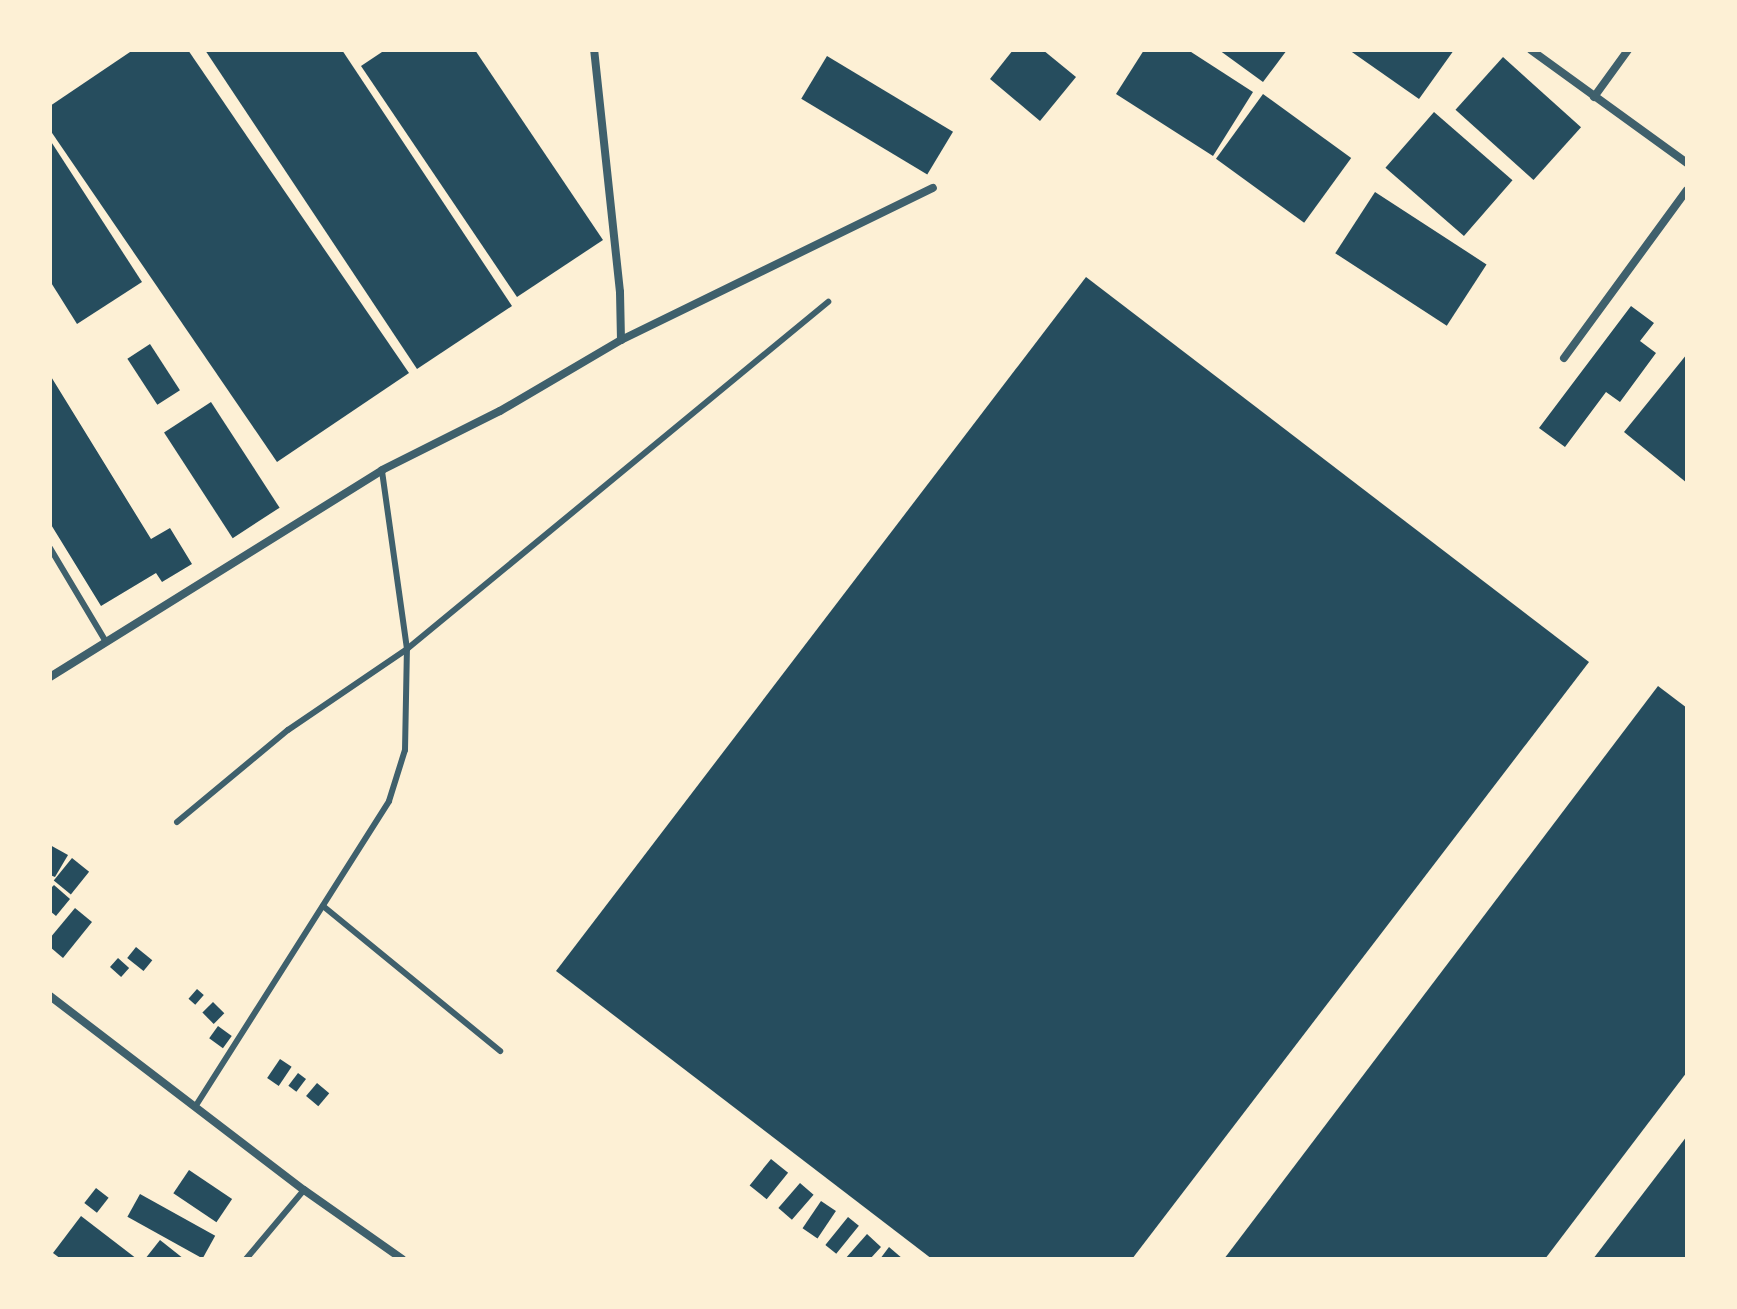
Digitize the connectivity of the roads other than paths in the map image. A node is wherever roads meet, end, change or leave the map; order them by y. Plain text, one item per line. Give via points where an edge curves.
1 (594, 50) edge
2 (1531, 50) edge
3 (1628, 50) edge
4 (1594, 97) junction
5 (1687, 163) edge
6 (933, 188) dead end
7 (1687, 190) edge
8 (828, 302) dead end
9 (621, 340) junction
10 (1564, 358) dead end
11 (382, 470) junction
12 (50, 548) edge
13 (106, 642) junction
14 (407, 649) junction
15 (50, 677) edge
16 (177, 822) dead end
17 (323, 906) junction
18 (50, 996) edge
19 (500, 1051) dead end
20 (195, 1107) junction
21 (304, 1190) junction
22 (246, 1259) edge
23 (402, 1259) edge

1 - 9 street
2 - 4 street
3 - 4 street
4 - 5 street
6 - 9 street
7 - 10 street
8 - 14 lane
9 - 11 street via 500,411
11 - 13 street
11 - 14 lane
12 - 13 lane
13 - 15 street
14 - 16 lane via 288,730
14 - 17 lane via 405,750 389,801
17 - 19 lane
17 - 20 lane
18 - 20 street
20 - 21 street
21 - 22 lane
21 - 23 street

